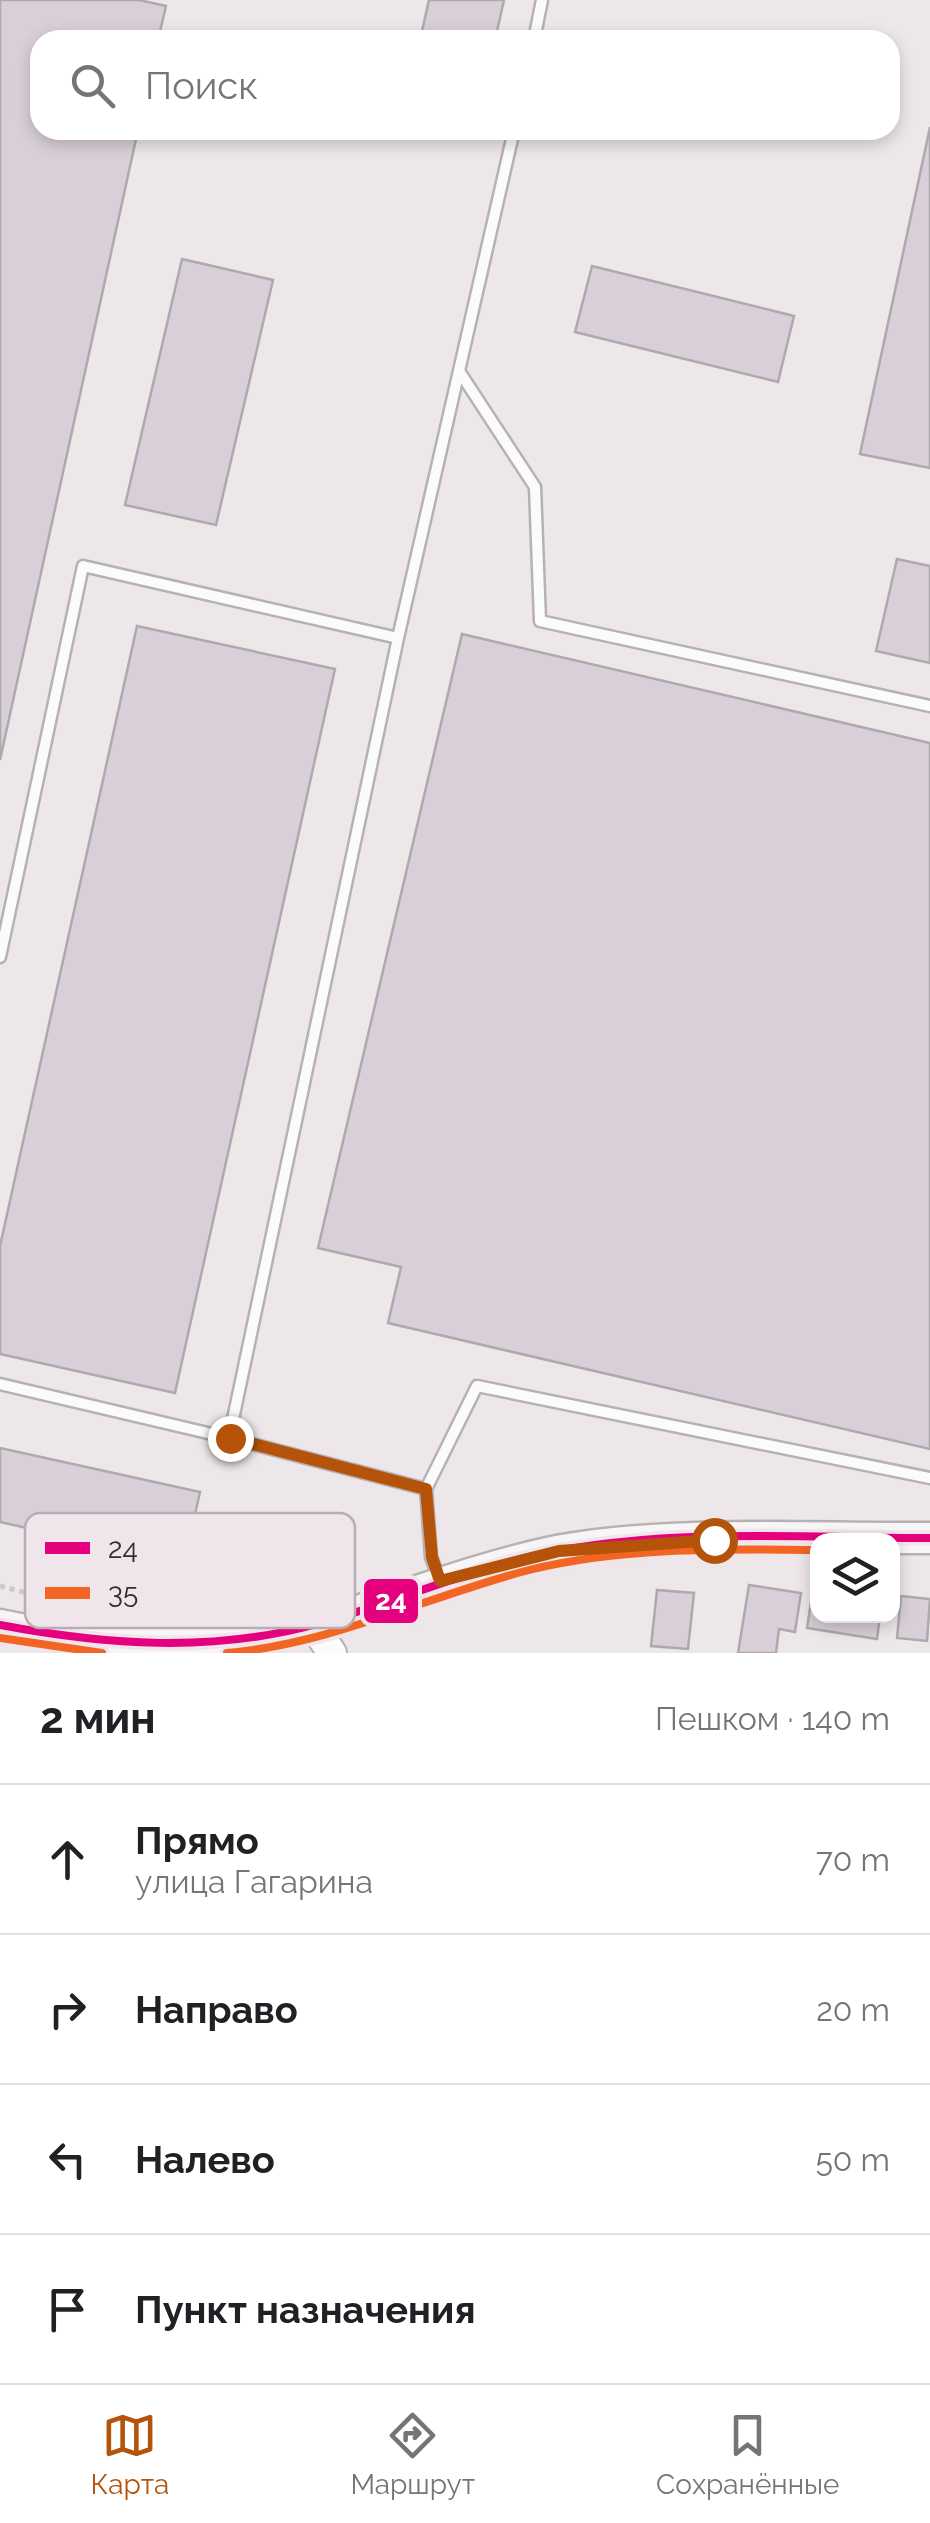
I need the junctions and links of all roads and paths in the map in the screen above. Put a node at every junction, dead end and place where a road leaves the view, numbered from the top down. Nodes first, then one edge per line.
1 (542, 0) edge
2 (536, 30) edge
3 (512, 140) edge
4 (461, 373) junction
5 (398, 638) junction
6 (930, 706) edge
7 (0, 957) edge
8 (0, 1384) edge
9 (230, 1438) junction
10 (930, 1478) edge
11 (426, 1489) junction
12 (930, 1538) edge
13 (440, 1581) junction
14 (355, 1611) edge
15 (0, 1625) edge
16 (298, 1628) edge
17 (316, 1628) edge
18 (176, 1649) edge
19 (332, 1653) edge

1 - 2 lane
3 - 4 lane
4 - 5 lane
4 - 6 lane
5 - 7 lane
5 - 9 lane
8 - 9 lane
9 - 11 lane
10 - 11 lane
11 - 13 lane
12 - 13 main road
13 - 14 main road
15 - 18 main road
16 - 18 main road
17 - 19 street

